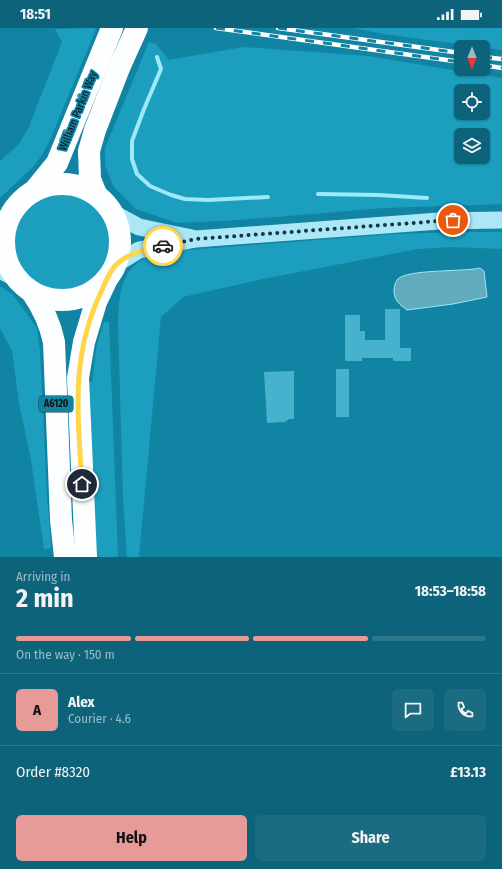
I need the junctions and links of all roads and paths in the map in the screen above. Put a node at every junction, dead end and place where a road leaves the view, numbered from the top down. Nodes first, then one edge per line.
1 (112, 28) edge
2 (137, 28) edge
3 (35, 190) junction
4 (96, 194) junction
5 (113, 213) junction
6 (502, 220) edge
7 (2, 233) edge
8 (196, 239) junction
9 (0, 272) edge
10 (111, 272) junction
11 (26, 287) junction
12 (65, 557) edge
13 (86, 557) edge

1 - 3 highway, William Parkin Way
2 - 4 highway, William Parkin Way
3 - 4 highway
3 - 7 highway
4 - 5 highway
5 - 8 street
5 - 10 highway
6 - 8 street
7 - 11 highway
8 - 10 street
9 - 11 street
10 - 11 highway
10 - 13 highway, A6120
11 - 12 highway, A6120

